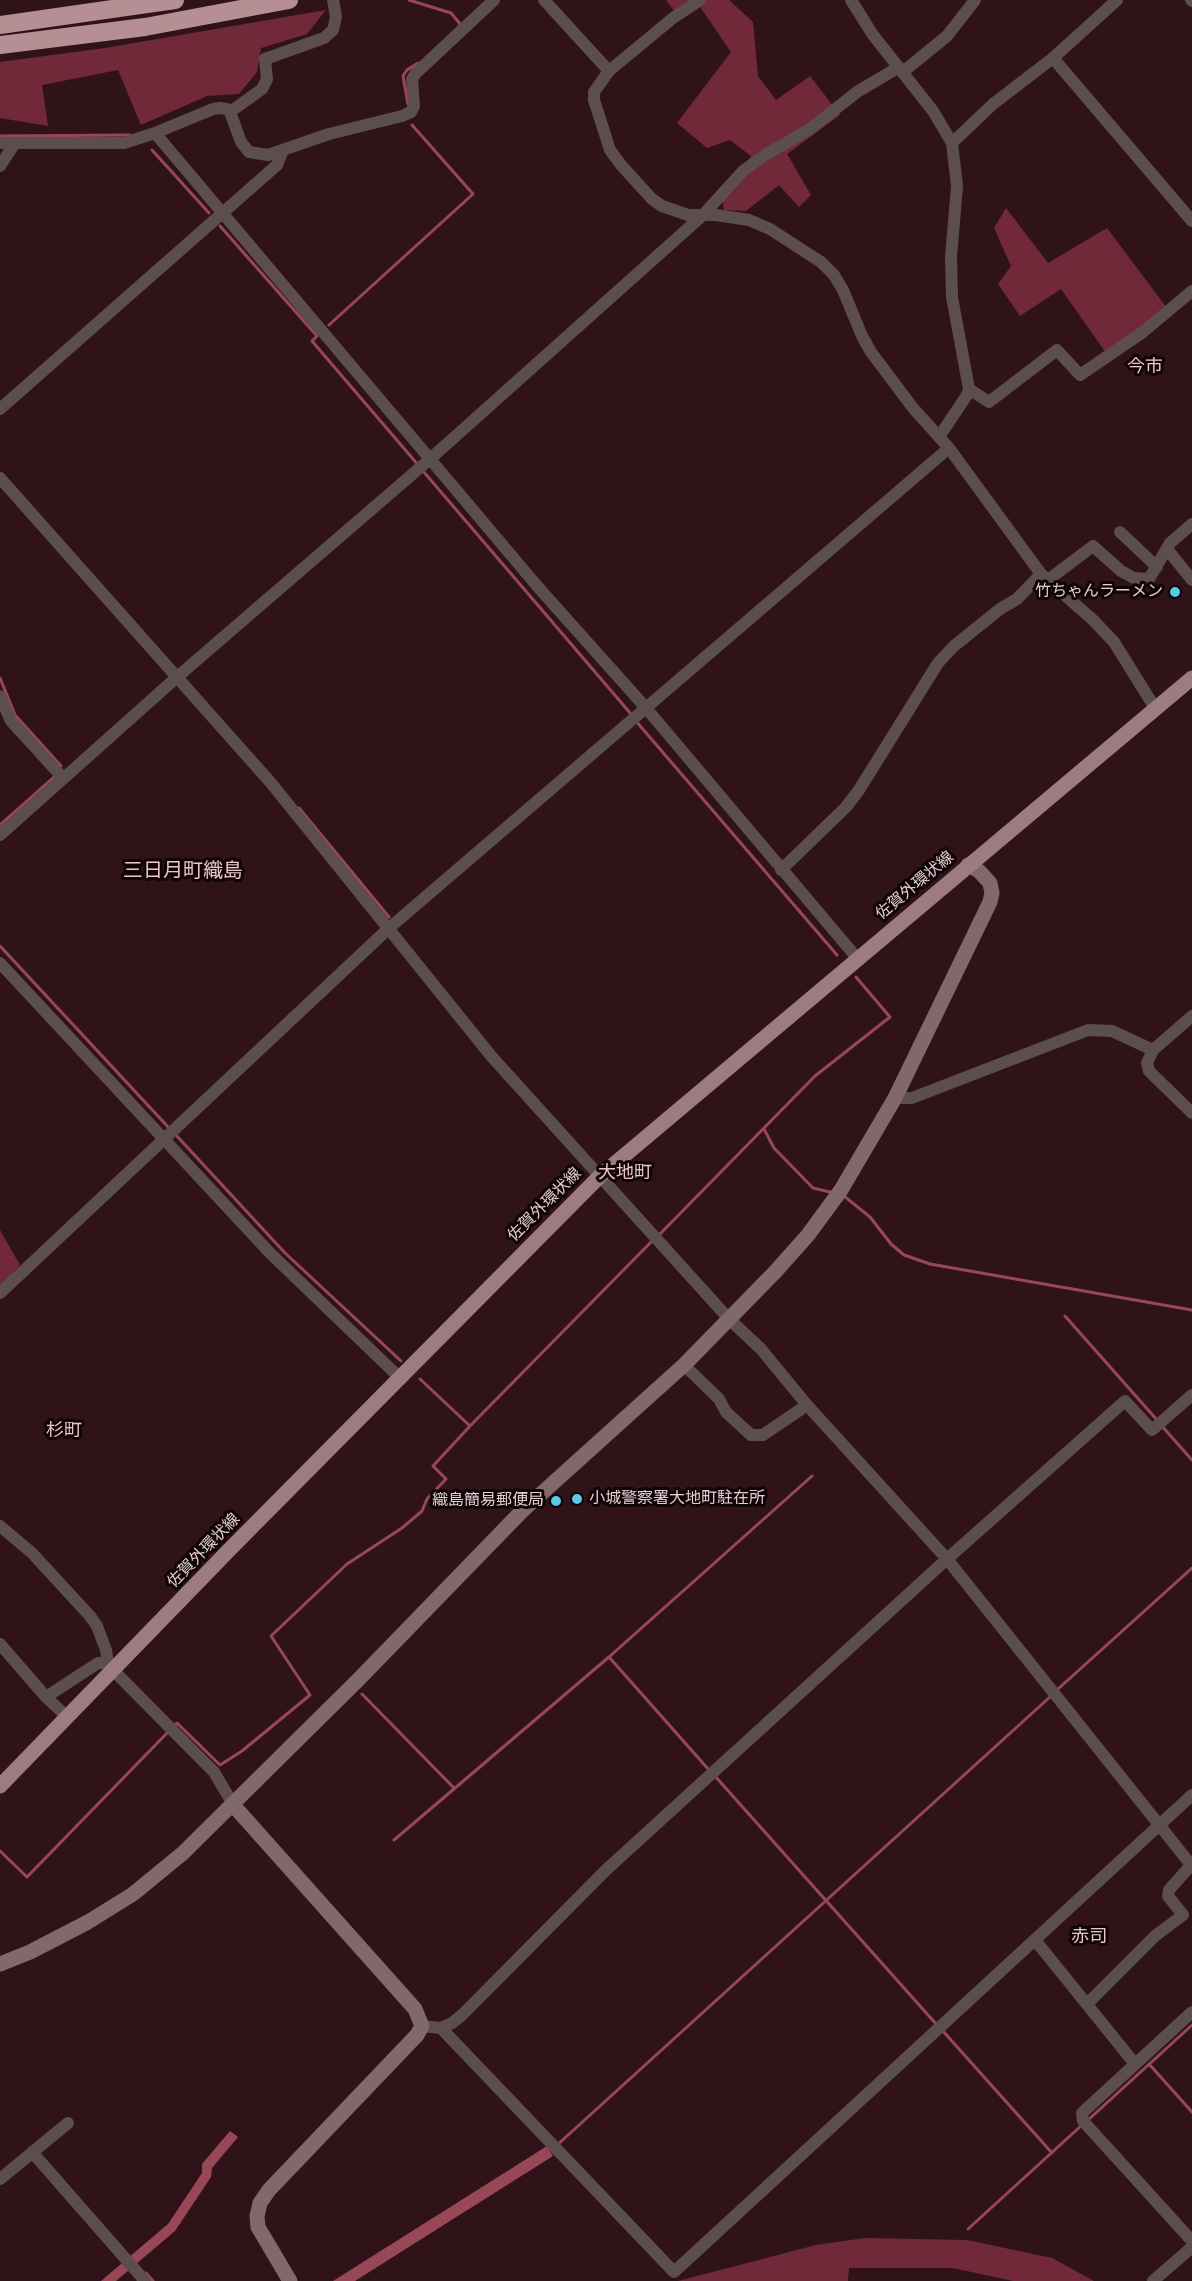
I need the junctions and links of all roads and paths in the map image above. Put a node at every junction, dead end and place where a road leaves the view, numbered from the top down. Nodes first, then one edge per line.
1 (175, 0) edge
2 (289, 0) edge
3 (333, 0) edge
4 (494, 0) edge
5 (544, 0) edge
6 (700, 0) edge
7 (851, 0) edge
8 (975, 0) edge
9 (1117, 0) edge
10 (0, 25) edge
11 (0, 45) edge
12 (1053, 58) junction
13 (901, 69) junction
14 (609, 71) junction
15 (230, 112) junction
16 (155, 133) junction
17 (0, 143) edge
18 (15, 143) junction
19 (952, 143) junction
20 (283, 150) junction
21 (0, 166) edge
22 (221, 213) junction
23 (703, 215) junction
24 (1192, 220) edge
25 (1192, 291) edge
26 (969, 388) junction
27 (0, 409) edge
28 (939, 437) junction
29 (950, 448) junction
30 (430, 459) junction
31 (0, 478) edge
32 (1192, 524) edge
33 (1120, 532) dead end
34 (1167, 549) junction
35 (1157, 567) junction
36 (1045, 577) junction
37 (1192, 580) edge
38 (176, 678) junction
39 (1192, 678) edge
40 (0, 696) edge
41 (646, 708) junction
42 (1155, 708) junction
43 (63, 778) junction
44 (0, 835) edge
45 (968, 865) junction
46 (781, 870) junction
47 (388, 930) junction
48 (856, 958) junction
49 (0, 963) edge
50 (1192, 1016) edge
51 (1153, 1050) junction
52 (895, 1098) junction
53 (1192, 1113) edge
54 (165, 1140) junction
55 (600, 1176) junction
56 (0, 1293) edge
57 (729, 1319) junction
58 (684, 1365) junction
59 (400, 1378) junction
60 (1192, 1395) edge
61 (807, 1405) junction
62 (0, 1526) edge
63 (947, 1559) junction
64 (0, 1644) edge
65 (110, 1666) junction
66 (46, 1697) junction
67 (67, 1717) junction
68 (0, 1786) edge
69 (1192, 1795) edge
70 (234, 1806) junction
71 (1160, 1825) junction
72 (1192, 1865) edge
73 (1035, 1940) junction
74 (0, 1964) edge
75 (1087, 2004) junction
76 (1192, 2012) edge
77 (422, 2026) junction
78 (441, 2028) junction
79 (1136, 2064) junction
80 (68, 2123) dead end
81 (32, 2152) junction
82 (0, 2179) edge
83 (1192, 2241) edge
84 (1192, 2247) edge
85 (145, 2281) edge
86 (290, 2281) edge
87 (1153, 2281) edge

1 - 10 highway
2 - 11 highway
3 - 15 street
4 - 20 street
5 - 14 street
6 - 14 street
7 - 13 street
8 - 13 street
9 - 12 street
12 - 19 street
12 - 24 street
13 - 19 street
13 - 23 street
14 - 23 street
15 - 16 street
15 - 20 street
16 - 18 street
16 - 22 street
17 - 18 street
18 - 21 street
19 - 26 street
20 - 22 street
22 - 27 street
22 - 30 street
23 - 28 street
23 - 30 street
25 - 26 street
26 - 28 street
28 - 29 street
29 - 36 street
29 - 41 street
30 - 38 street
30 - 41 street
31 - 38 street
32 - 34 street
33 - 35 street
34 - 35 street
34 - 37 street
35 - 36 street
36 - 42 street
36 - 46 street
38 - 43 street
38 - 47 street
39 - 42 main road, 佐賀外環状線
40 - 43 street
41 - 46 street
41 - 47 street
42 - 45 main road, 佐賀外環状線
43 - 44 street
45 - 48 main road, 佐賀外環状線
45 - 52 street
46 - 48 street
47 - 54 street
47 - 55 street
48 - 55 main road, 佐賀外環状線
49 - 54 street
50 - 51 street
51 - 52 street
51 - 53 street
52 - 57 street
54 - 56 street
54 - 59 street
55 - 57 street
55 - 59 main road, 佐賀外環状線
57 - 58 street
57 - 61 street
58 - 61 street
58 - 70 street
59 - 65 main road, 佐賀外環状線
60 - 63 street
61 - 63 street
62 - 65 street
63 - 71 street
63 - 78 street
64 - 66 street
65 - 66 street
65 - 67 main road, 佐賀外環状線
65 - 70 street
66 - 67 street
67 - 68 main road, 佐賀外環状線
69 - 71 street
70 - 74 street
70 - 77 street
71 - 72 street
71 - 73 street
72 - 75 street
73 - 75 street
73 - 78 street
75 - 79 street
76 - 79 street
77 - 78 street
77 - 86 street
79 - 83 street
80 - 81 street
81 - 82 street
81 - 85 street
84 - 87 street

